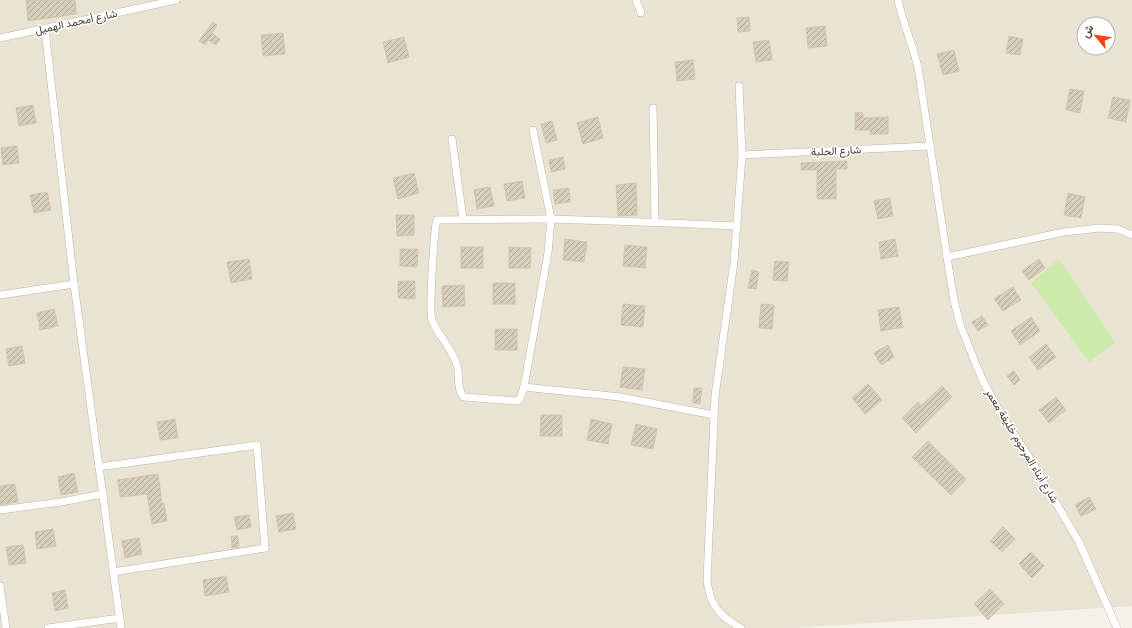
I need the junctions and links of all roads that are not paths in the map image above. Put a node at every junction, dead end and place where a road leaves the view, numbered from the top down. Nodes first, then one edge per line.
1 (176, 0) edge
2 (636, 0) edge
3 (898, 0) edge
4 (641, 13) dead end
5 (45, 29) junction
6 (0, 38) edge
7 (738, 86) dead end
8 (653, 108) dead end
9 (533, 130) dead end
10 (452, 139) dead end
11 (930, 146) junction
12 (742, 155) junction
13 (463, 219) junction
14 (551, 219) junction
15 (656, 223) junction
16 (737, 226) junction
17 (1132, 235) edge
18 (947, 257) junction
19 (74, 284) junction
20 (0, 295) edge
21 (524, 387) junction
22 (714, 415) junction
23 (99, 467) junction
24 (103, 494) junction
25 (0, 510) edge
26 (114, 572) junction
27 (0, 586) edge
28 (120, 618) junction
29 (4, 624) edge
30 (48, 628) edge
31 (121, 628) edge
32 (741, 628) edge
33 (1117, 628) edge

1 - 5 street, شارع أمحمد الهميل
2 - 4 street
3 - 11 street, شارع أبناء المرحوم خليفة معمر
5 - 6 street, شارع أمحمد الهميل
5 - 19 street
7 - 12 street
8 - 15 street
9 - 14 street
10 - 13 street
11 - 12 street, شارع الحلبة
11 - 18 street, شارع أبناء المرحوم خليفة معمر
12 - 16 street
13 - 14 street
13 - 21 street
14 - 15 street
14 - 21 street
15 - 16 street
16 - 22 street
17 - 18 street
18 - 33 street, شارع أبناء المرحوم خليفة معمر
19 - 20 street
19 - 23 street
21 - 22 street
22 - 32 street
23 - 24 street
23 - 26 street
24 - 25 street
24 - 26 street
26 - 28 street
27 - 29 street
28 - 30 street
28 - 31 street

